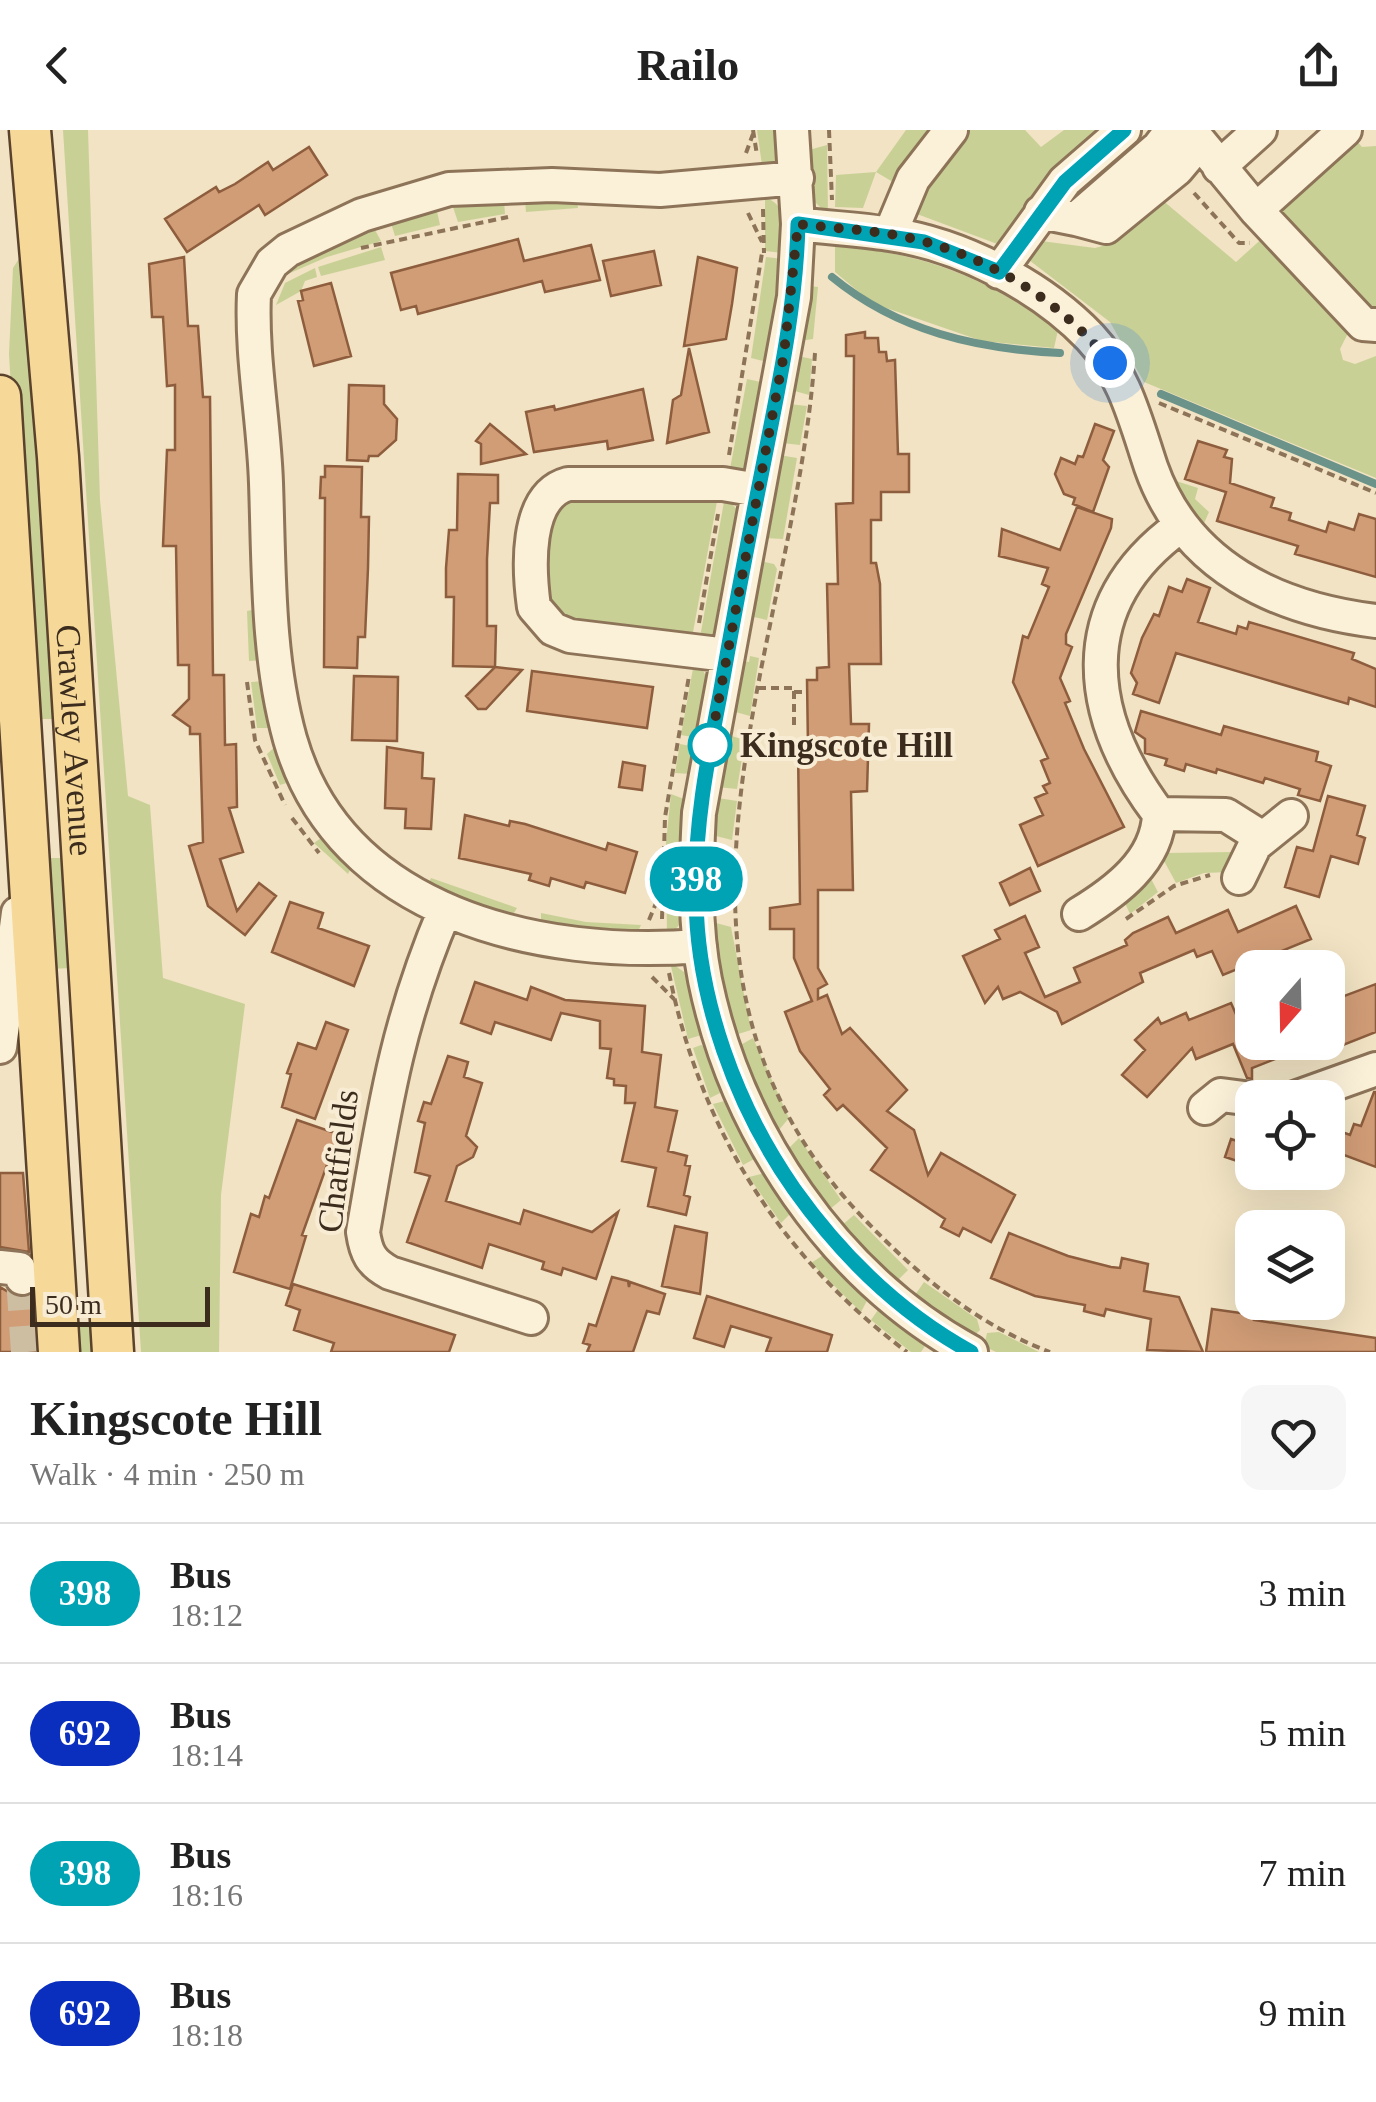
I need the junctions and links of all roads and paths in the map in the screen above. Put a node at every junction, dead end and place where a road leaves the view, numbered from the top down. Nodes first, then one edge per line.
1 (792, 130) edge
2 (829, 130) edge
3 (951, 130) edge
4 (1124, 130) edge
5 (1260, 130) edge
6 (1344, 130) edge
7 (753, 134) dead end
8 (32, 136) edge
9 (1195, 143) edge
10 (740, 168) dead end
11 (797, 178) junction
12 (744, 205) dead end
13 (1256, 210) junction
14 (1042, 212) junction
15 (516, 216) dead end
16 (814, 226) junction
17 (890, 234) junction
18 (762, 242) dead end
19 (350, 253) dead end
20 (999, 272) junction
21 (1376, 324) edge
22 (816, 339) dead end
23 (0, 396) edge
24 (1128, 397) junction
25 (758, 490) junction
26 (1376, 493) edge
27 (1179, 527) junction
28 (1376, 620) edge
29 (727, 655) junction
30 (246, 672) dead end
31 (758, 688) junction
32 (794, 692) junction
33 (808, 692) dead end
34 (794, 726) dead end
35 (1159, 814) junction
36 (1292, 816) dead end
37 (1261, 838) junction
38 (25, 846) junction
39 (326, 860) dead end
40 (1239, 878) joint
41 (445, 910) junction
42 (1079, 914) dead end
43 (1111, 929) dead end
44 (700, 946) junction
45 (646, 970) dead end
46 (674, 999) dead end
47 (0, 1047) edge
48 (1376, 1069) edge
49 (1345, 1080) edge
50 (1235, 1098) edge
51 (1205, 1108) dead end
52 (530, 1320) dead end
53 (59, 1352) edge
54 (113, 1352) edge
55 (971, 1352) edge
56 (1050, 1352) edge

1 - 11 street
2 - 16 path
3 - 17 street
4 - 14 street
5 - 9 street
6 - 13 street
7 - 10 path
8 - 54 main road, Crawley Avenue
9 - 13 street
9 - 14 street
11 - 16 street
11 - 41 street
12 - 18 path
13 - 21 street
14 - 20 street
15 - 19 path
16 - 17 street
16 - 25 street
17 - 20 street
20 - 24 street
22 - 31 path
23 - 38 main road, Crawley Avenue
24 - 26 path
24 - 27 street
25 - 29 street
25 - 29 street
27 - 28 street
27 - 35 street
29 - 44 street
30 - 39 path
31 - 32 path
31 - 56 path
32 - 33 path
32 - 34 path
35 - 37 street
35 - 42 street
36 - 37 street
37 - 40 street
38 - 47 street
38 - 53 main road, Crawley Avenue
40 - 43 path
41 - 44 street
41 - 52 street, Chatfields
44 - 55 street
45 - 46 path
48 - 49 street
50 - 51 street

